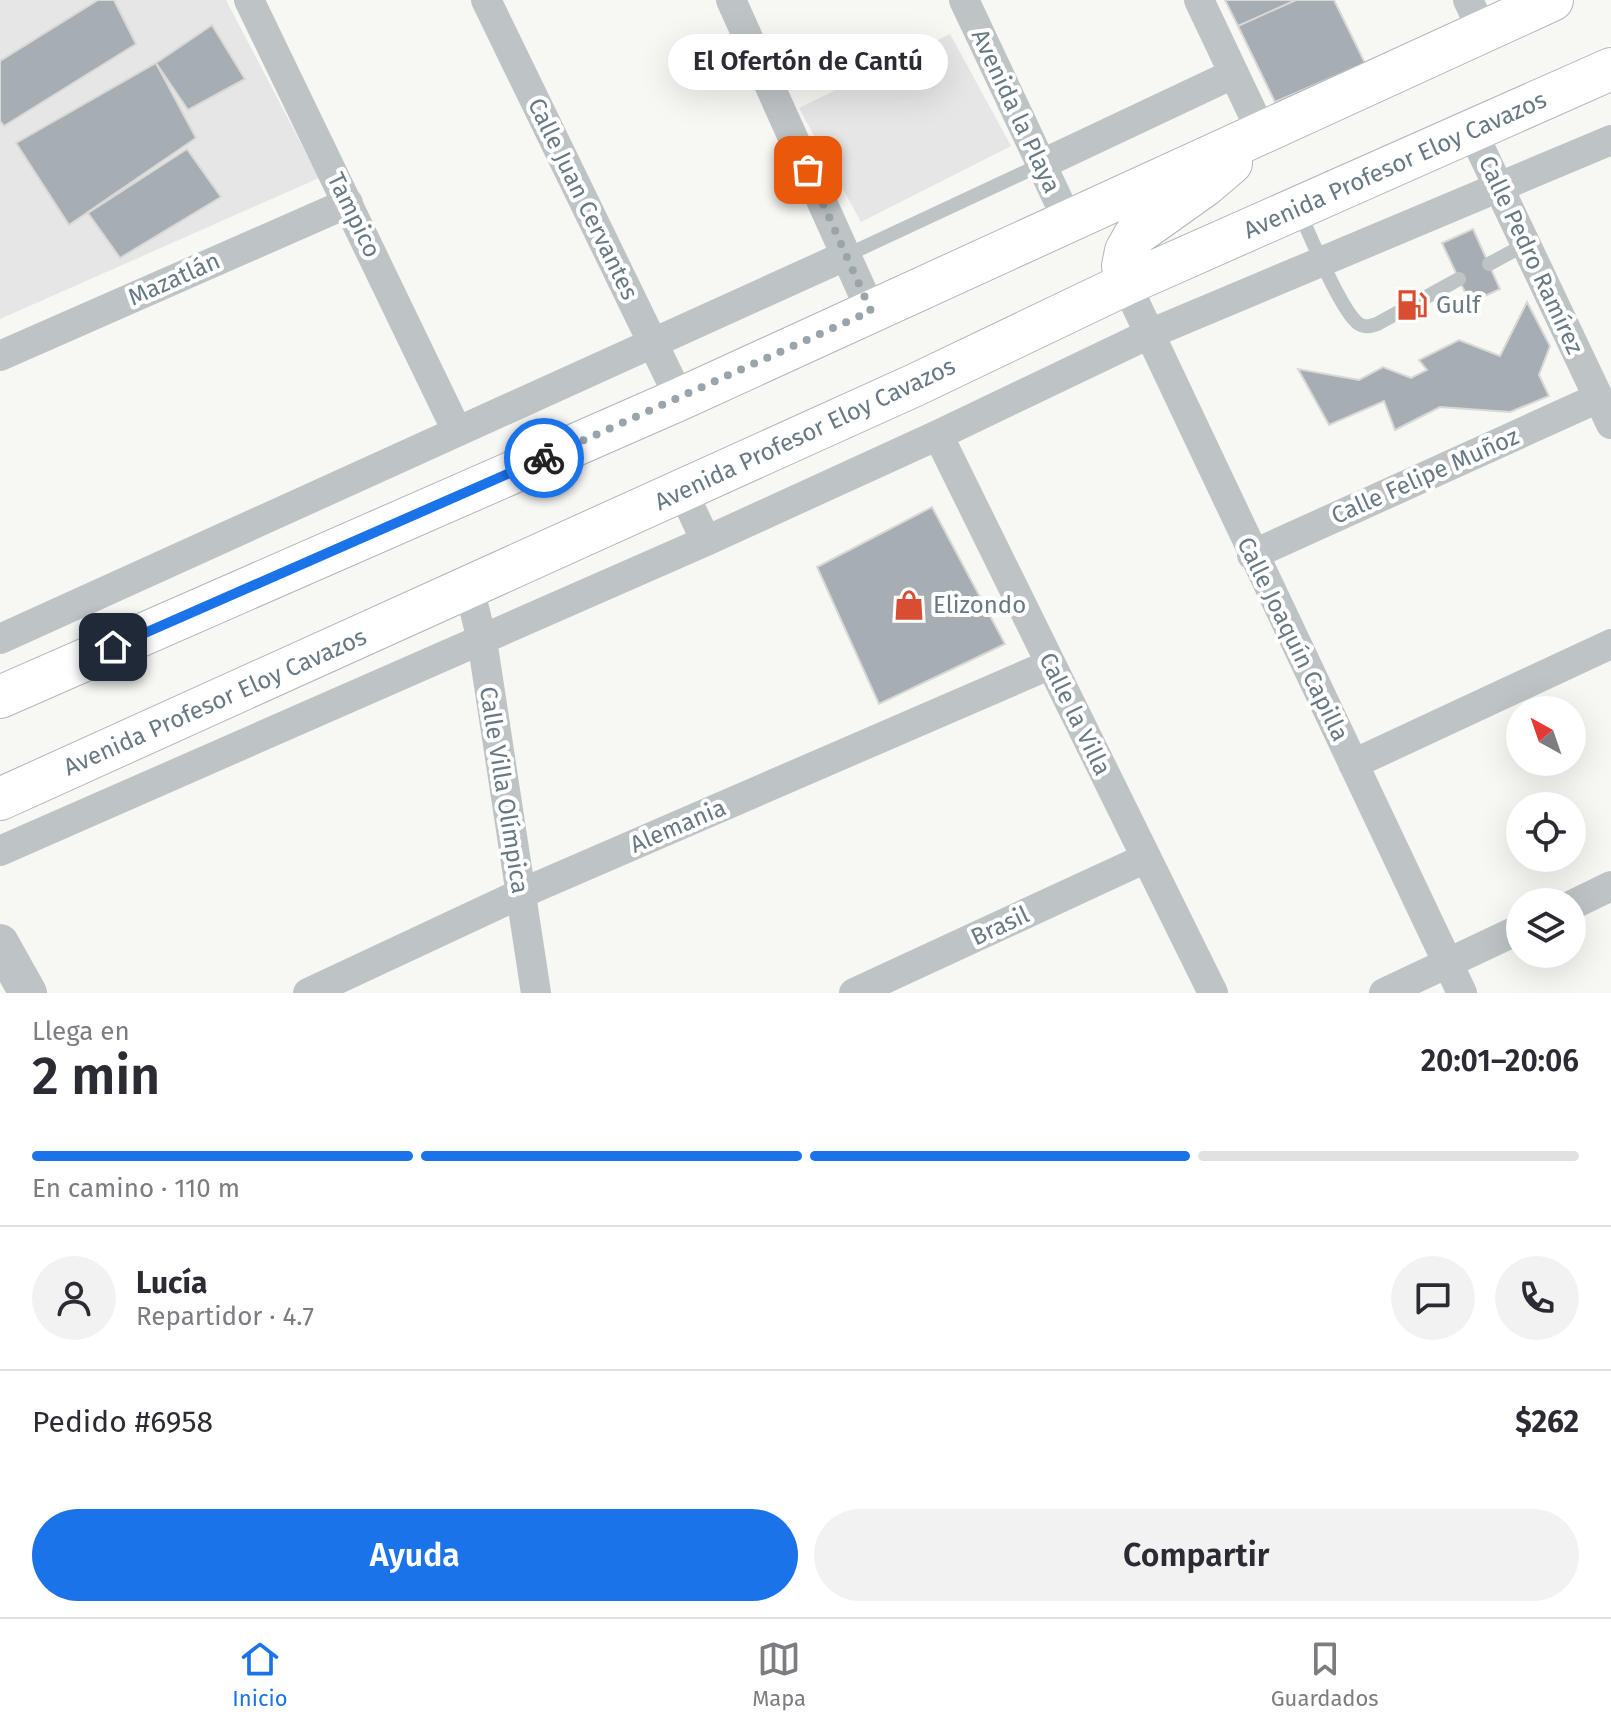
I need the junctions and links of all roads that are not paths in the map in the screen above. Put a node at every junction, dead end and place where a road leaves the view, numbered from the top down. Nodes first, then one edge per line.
1 (249, 0) edge
2 (486, 0) edge
3 (731, 0) edge
4 (964, 0) edge
5 (1199, 0) edge
6 (1552, 0) edge
7 (1475, 16) edge
8 (1233, 74) junction
9 (1608, 79) edge
10 (1471, 129) junction
11 (1259, 133) junction
12 (1611, 140) edge
13 (1040, 165) junction
14 (1500, 187) junction
15 (348, 203) junction
16 (1297, 207) junction
17 (1068, 221) junction
18 (1526, 244) junction
19 (847, 255) junction
20 (1322, 263) junction
21 (1489, 264) dead end
22 (1459, 279) dead end
23 (1126, 284) junction
24 (871, 311) junction
25 (1147, 335) junction
26 (653, 343) junction
27 (0, 356) edge
28 (680, 399) junction
29 (1605, 411) edge
30 (457, 431) junction
31 (938, 435) junction
32 (682, 490) junction
33 (706, 541) junction
34 (1252, 555) junction
35 (469, 588) junction
36 (0, 639) edge
37 (482, 640) junction
38 (1611, 644) edge
39 (1051, 664) junction
40 (0, 697) edge
41 (1353, 764) junction
42 (0, 799) edge
43 (0, 851) edge
44 (1146, 858) junction
45 (1611, 886) edge
46 (520, 894) junction
47 (1586, 898) edge
48 (1506, 936) edge
49 (0, 943) edge
50 (1448, 964) junction
51 (28, 993) edge
52 (308, 993) edge
53 (536, 993) edge
54 (854, 993) edge
55 (1213, 993) edge
56 (1384, 993) edge
57 (1462, 993) edge

1 - 15 street, Tampico
2 - 26 street, Calle Juan Cervantes
3 - 19 street
4 - 13 street, Avenida la Playa
5 - 8 street
6 - 7 main road
7 - 11 main road
8 - 11 street
8 - 13 street
9 - 10 main road, Avenida Profesor Eloy Cavazos
10 - 14 street, Calle Pedro Ramírez
10 - 16 main road, Avenida Profesor Eloy Cavazos
11 - 17 main road
11 - 23 main road
12 - 14 street
13 - 17 street, Avenida la Playa
13 - 19 lane
14 - 18 street, Calle Pedro Ramírez
14 - 20 street
15 - 27 street, Mazatlán
15 - 30 street, Tampico
16 - 20 lane
16 - 23 main road, Avenida Profesor Eloy Cavazos
17 - 24 main road
18 - 21 lane
18 - 29 street, Calle Pedro Ramírez
19 - 24 street
19 - 26 street
20 - 22 lane
20 - 25 street
23 - 25 street, Calle Joaquín Capilla
23 - 32 main road, Avenida Profesor Eloy Cavazos
24 - 28 main road
25 - 31 street
25 - 34 street, Calle Joaquín Capilla
26 - 28 street, Calle Juan Cervantes
26 - 30 street
28 - 40 main road
29 - 34 street, Calle Felipe Muñoz
30 - 36 street
31 - 33 street
31 - 39 street, Calle la Villa
32 - 33 street
32 - 35 main road, Avenida Profesor Eloy Cavazos
33 - 37 street
34 - 41 street, Calle Joaquín Capilla
35 - 37 street, Calle Villa Olímpica
35 - 42 main road, Avenida Profesor Eloy Cavazos
37 - 43 street
37 - 46 street, Calle Villa Olímpica
38 - 41 street
39 - 44 street, Calle la Villa
39 - 46 street, Alemania
41 - 50 street, Calle Joaquín Capilla
44 - 54 street, Brasil
44 - 55 street, Calle la Villa
45 - 47 street
46 - 52 street, Alemania
46 - 53 street, Calle Villa Olímpica
48 - 50 street
49 - 51 street
50 - 56 street
50 - 57 street, Calle Joaquín Capilla

